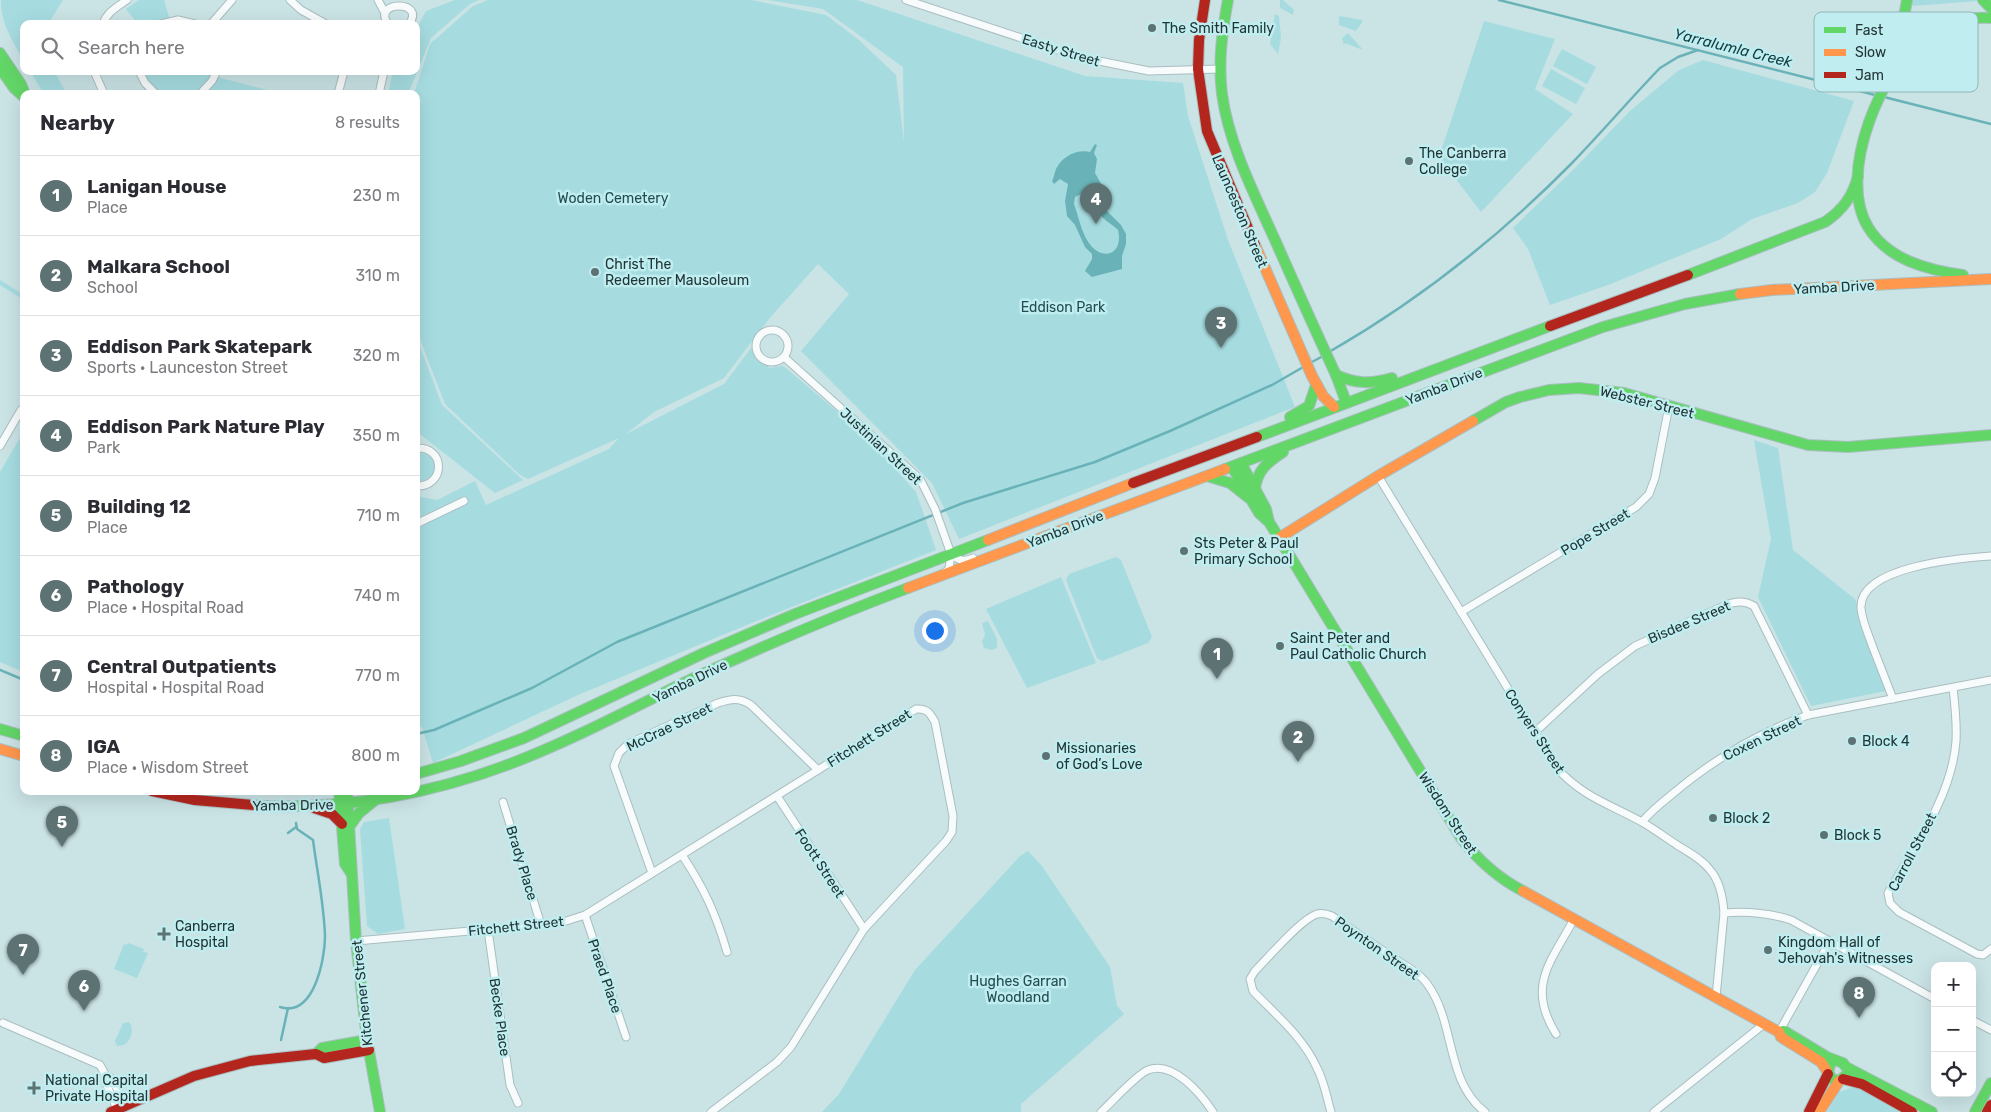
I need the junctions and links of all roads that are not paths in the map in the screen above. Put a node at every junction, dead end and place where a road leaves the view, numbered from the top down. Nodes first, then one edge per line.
1 (127, 0) edge
2 (232, 0) edge
3 (290, 0) edge
4 (378, 0) edge
5 (906, 0) edge
6 (1205, 0) edge
7 (1228, 0) edge
8 (1982, 0) edge
9 (391, 1) edge
10 (1991, 8) edge
11 (385, 14) junction
12 (1978, 18) edge
13 (1991, 18) edge
14 (104, 20) edge
15 (214, 20) edge
16 (318, 20) edge
17 (387, 20) edge
18 (410, 20) edge
19 (0, 53) edge
20 (0, 68) edge
21 (1198, 69) junction
22 (1220, 69) junction
23 (96, 75) edge
24 (142, 75) edge
25 (214, 75) edge
26 (343, 75) edge
27 (383, 75) edge
28 (23, 90) edge
29 (102, 90) edge
30 (152, 90) edge
31 (204, 90) edge
32 (339, 90) edge
33 (379, 90) edge
34 (20, 92) edge
35 (1883, 92) edge
36 (1858, 176) junction
37 (1991, 278) edge
38 (784, 358) junction
39 (1432, 370) junction
40 (1336, 375) junction
41 (1314, 381) junction
42 (1346, 402) junction
43 (1669, 406) junction
44 (1334, 407) junction
45 (20, 412) edge
46 (1348, 422) junction
47 (1263, 434) junction
48 (1991, 434) edge
49 (1298, 441) junction
50 (0, 446) edge
51 (1230, 446) junction
52 (420, 447) edge
53 (1237, 465) junction
54 (1207, 476) junction
55 (1378, 476) junction
56 (420, 485) edge
57 (1252, 494) junction
58 (464, 502) dead end
59 (420, 522) edge
60 (1279, 538) junction
61 (951, 554) junction
62 (993, 556) junction
63 (1991, 556) edge
64 (933, 579) junction
65 (1461, 612) junction
66 (1991, 680) edge
67 (1953, 688) junction
68 (1892, 699) junction
69 (1808, 715) junction
70 (0, 729) edge
71 (1534, 733) junction
72 (20, 735) edge
73 (0, 749) edge
74 (20, 755) edge
75 (818, 770) junction
76 (420, 773) edge
77 (420, 790) edge
78 (171, 795) edge
79 (341, 795) edge
80 (346, 795) edge
81 (396, 795) edge
82 (776, 796) junction
83 (377, 799) junction
84 (502, 802) dead end
85 (344, 804) junction
86 (310, 806) junction
87 (1642, 822) junction
88 (346, 826) junction
89 (682, 855) junction
90 (652, 873) junction
91 (1724, 913) junction
92 (584, 916) junction
93 (1574, 919) junction
94 (541, 925) junction
95 (864, 929) junction
96 (488, 930) junction
97 (356, 941) junction
98 (1830, 941) junction
99 (1991, 949) edge
100 (727, 952) dead end
101 (1716, 997) junction
102 (1931, 997) edge
103 (1976, 1022) edge
104 (3, 1023) dead end
105 (1764, 1024) junction
106 (1991, 1030) edge
107 (1779, 1032) junction
108 (1556, 1034) dead end
109 (626, 1037) dead end
110 (368, 1045) junction
111 (1842, 1064) junction
112 (1828, 1072) junction
113 (1841, 1080) junction
114 (1991, 1084) edge
115 (518, 1103) dead end
116 (1991, 1105) edge
117 (118, 1109) edge
118 (380, 1112) edge
119 (711, 1112) edge
120 (1101, 1112) edge
121 (1213, 1112) edge
122 (1331, 1112) edge
123 (1484, 1112) edge
124 (1654, 1112) edge
125 (1809, 1112) edge
126 (1819, 1112) edge
127 (1912, 1112) edge
128 (1932, 1112) edge
129 (1975, 1112) edge
130 (1987, 1112) edge

1 - 14 street
2 - 15 street
3 - 16 street
4 - 11 street
5 - 21 street, Easty Street
6 - 21 main road, Launceston Street
7 - 22 main road, Launceston Street
8 - 10 main road
9 - 11 street
9 - 18 street
11 - 17 street
12 - 13 main road
19 - 28 main road
20 - 34 main road
21 - 22 street, Easty Street
21 - 41 main road, Launceston Street
22 - 40 main road, Launceston Street
23 - 29 street
24 - 30 street
25 - 31 street
26 - 32 street
27 - 33 street
35 - 36 main road
36 - 37 main road
36 - 39 main road, Yamba Drive
37 - 46 main road, Yamba Drive
38 - 38 street
38 - 61 street, Justinian Street
39 - 40 main road
39 - 42 main road, Yamba Drive
40 - 42 main road, Launceston Street
41 - 44 main road, Launceston Street
41 - 47 main road
42 - 44 main road, Yamba Drive
42 - 46 main road, Launceston Street
43 - 48 main road, Webster Street
43 - 55 main road, Webster Street
43 - 65 street, Pope Street
44 - 46 main road, Launceston Street
44 - 47 main road, Yamba Drive
45 - 50 street
46 - 49 main road, Yamba Drive
47 - 51 main road, Yamba Drive
49 - 53 main road, Yamba Drive
49 - 57 main road
51 - 53 main road, Wisdom Street
51 - 61 main road, Yamba Drive
52 - 56 street
53 - 54 main road, Yamba Drive
53 - 57 main road, Wisdom Street
54 - 57 main road
54 - 62 main road, Yamba Drive
55 - 60 main road, Webster Street
55 - 65 street, Conyers Street
57 - 60 main road, Wisdom Street
58 - 59 street
60 - 93 main road, Wisdom Street
61 - 62 street
61 - 64 street
61 - 76 main road, Yamba Drive
62 - 64 main road, Yamba Drive
63 - 68 street
64 - 77 main road, Yamba Drive
65 - 71 street, Conyers Street
66 - 67 street, Coxen Street
67 - 68 street, Coxen Street
67 - 99 street, Carroll Street
68 - 69 street, Coxen Street
69 - 71 street, Bisdee Street
69 - 87 street, Coxen Street
70 - 72 main road
71 - 87 street, Conyers Street
73 - 74 main road
75 - 82 street, Fitchett Street
75 - 90 street, McCrae Street
75 - 95 street, Fitchett Street
78 - 86 main road, Yamba Drive
79 - 85 main road, Kitchener Street
80 - 85 main road, Kitchener Street
81 - 83 main road, Yamba Drive
82 - 89 street, Fitchett Street
82 - 95 street, Foott Street
83 - 85 main road, Yamba Drive
83 - 88 main road
84 - 94 street, Brady Place
85 - 86 main road, Yamba Drive
85 - 88 main road, Kitchener Street
86 - 88 main road
87 - 91 street, Conyers Street
88 - 97 main road, Kitchener Street
89 - 90 street, Fitchett Street
89 - 100 street
90 - 92 street, Fitchett Street
91 - 98 street
91 - 101 street, Conyers Street
92 - 94 street, Fitchett Street
92 - 109 street, Praed Place
93 - 101 main road, Wisdom Street
93 - 108 street
94 - 96 street, Fitchett Street
95 - 119 street, Fitchett Street
96 - 97 street, Fitchett Street
96 - 115 street, Becke Place
97 - 110 main road, Kitchener Street
98 - 102 street
98 - 107 street
101 - 105 main road, Wisdom Street
103 - 106 street
104 - 117 street
105 - 107 main road, Wisdom Street
105 - 124 street
107 - 111 main road, Wisdom Street
107 - 112 main road, Wisdom Street
110 - 117 main road
110 - 118 main road, Kitchener Street
111 - 112 main road
111 - 113 main road
111 - 128 main road, Wisdom Street
112 - 113 main road
112 - 125 main road
113 - 126 main road
113 - 127 main road
114 - 129 main road
116 - 130 main road
120 - 121 street
122 - 123 street, Poynton Street

